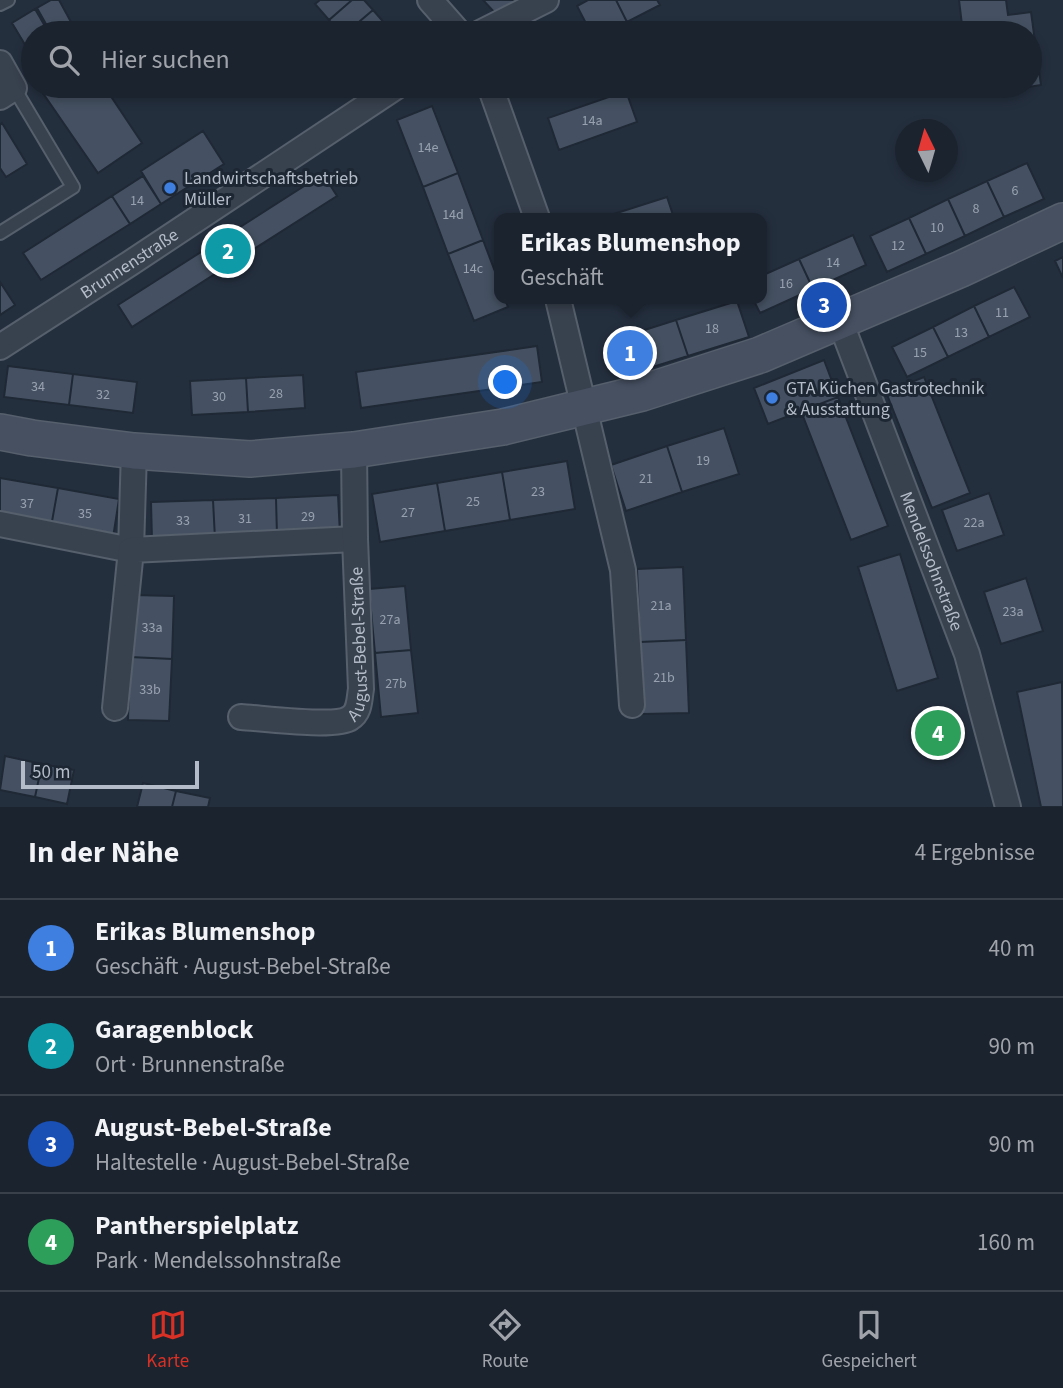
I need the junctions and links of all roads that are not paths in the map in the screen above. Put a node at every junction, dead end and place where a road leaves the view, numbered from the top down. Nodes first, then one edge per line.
1 (8, 0) edge
2 (430, 0) edge
3 (546, 0) edge
4 (0, 4) edge
5 (448, 21) edge
6 (504, 21) edge
7 (0, 64) edge
8 (7, 92) edge
9 (379, 98) edge
10 (496, 98) edge
11 (535, 213) edge
12 (1063, 221) edge
13 (0, 233) edge
14 (559, 304) edge
15 (840, 321) junction
16 (0, 347) edge
17 (585, 408) junction
18 (0, 432) edge
19 (354, 450) junction
20 (134, 451) junction
21 (0, 524) edge
22 (355, 539) junction
23 (131, 550) junction
24 (632, 705) dead end
25 (115, 708) dead end
26 (241, 717) dead end
27 (1008, 807) edge

1 - 4 lane
2 - 5 street
3 - 6 street
7 - 8 street
8 - 13 lane
9 - 16 street, Brunnenstraße
10 - 11 street
12 - 15 main road
14 - 17 street
15 - 17 main road
15 - 27 street, Mendelssohnstraße
17 - 19 main road
17 - 24 street
18 - 20 main road
19 - 20 main road
19 - 22 street, August-Bebel-Straße
20 - 23 street
21 - 23 street, August-Bebel-Straße
22 - 23 street, August-Bebel-Straße
22 - 26 street, August-Bebel-Straße
23 - 25 street

